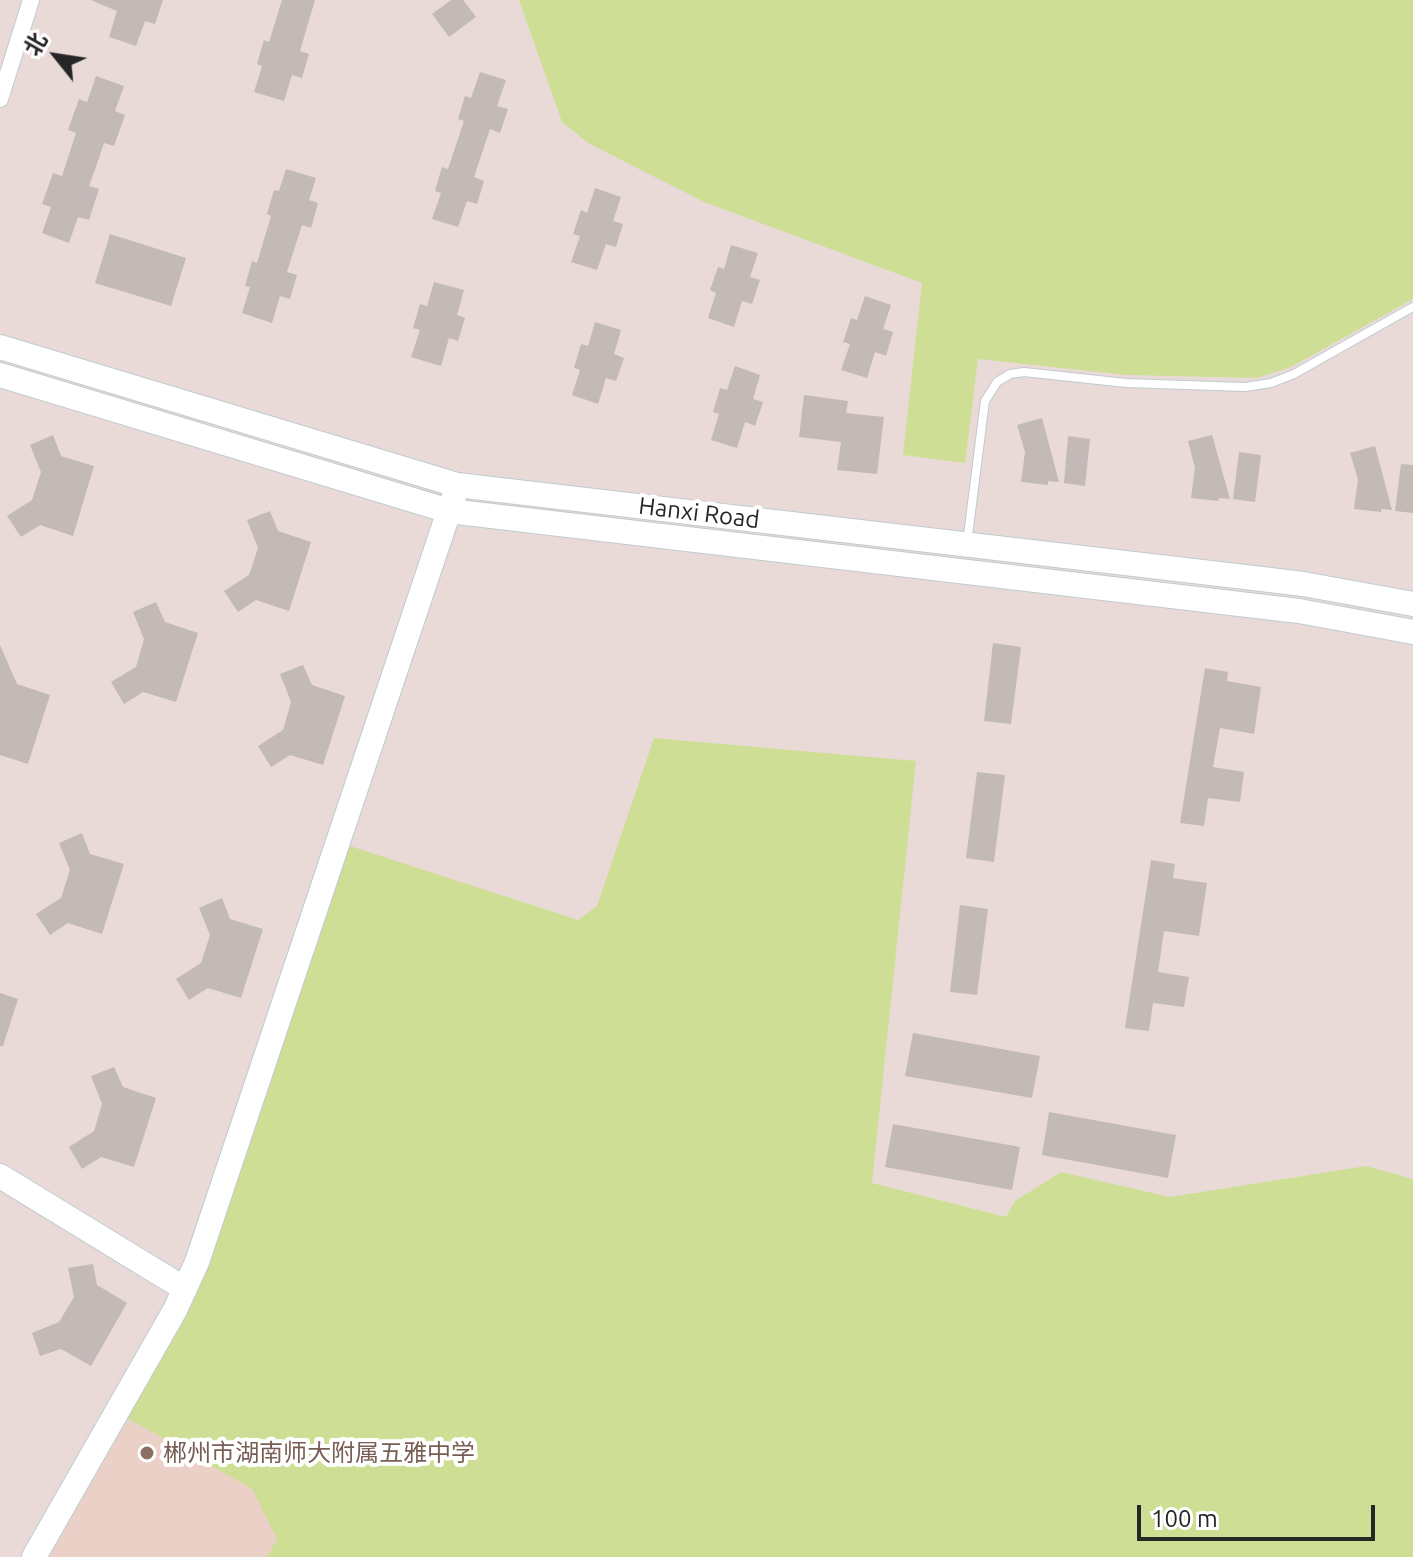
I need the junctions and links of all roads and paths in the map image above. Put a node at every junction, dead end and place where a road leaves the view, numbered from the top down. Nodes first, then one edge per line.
1 (31, 0) edge
2 (0, 99) edge
3 (1413, 307) edge
4 (0, 347) edge
5 (0, 375) edge
6 (457, 485) junction
7 (449, 511) junction
8 (967, 544) junction
9 (1413, 604) edge
10 (1413, 632) edge
11 (0, 1176) edge
12 (185, 1289) junction
13 (34, 1557) edge

1 - 2 street
3 - 8 lane
4 - 6 main road, Hanxi Road
5 - 7 main road, Hanxi Road
6 - 7 main road
6 - 8 main road, Hanxi Road
7 - 10 main road, Hanxi Road
7 - 12 main road
8 - 9 main road, Hanxi Road
11 - 12 main road
12 - 13 main road

